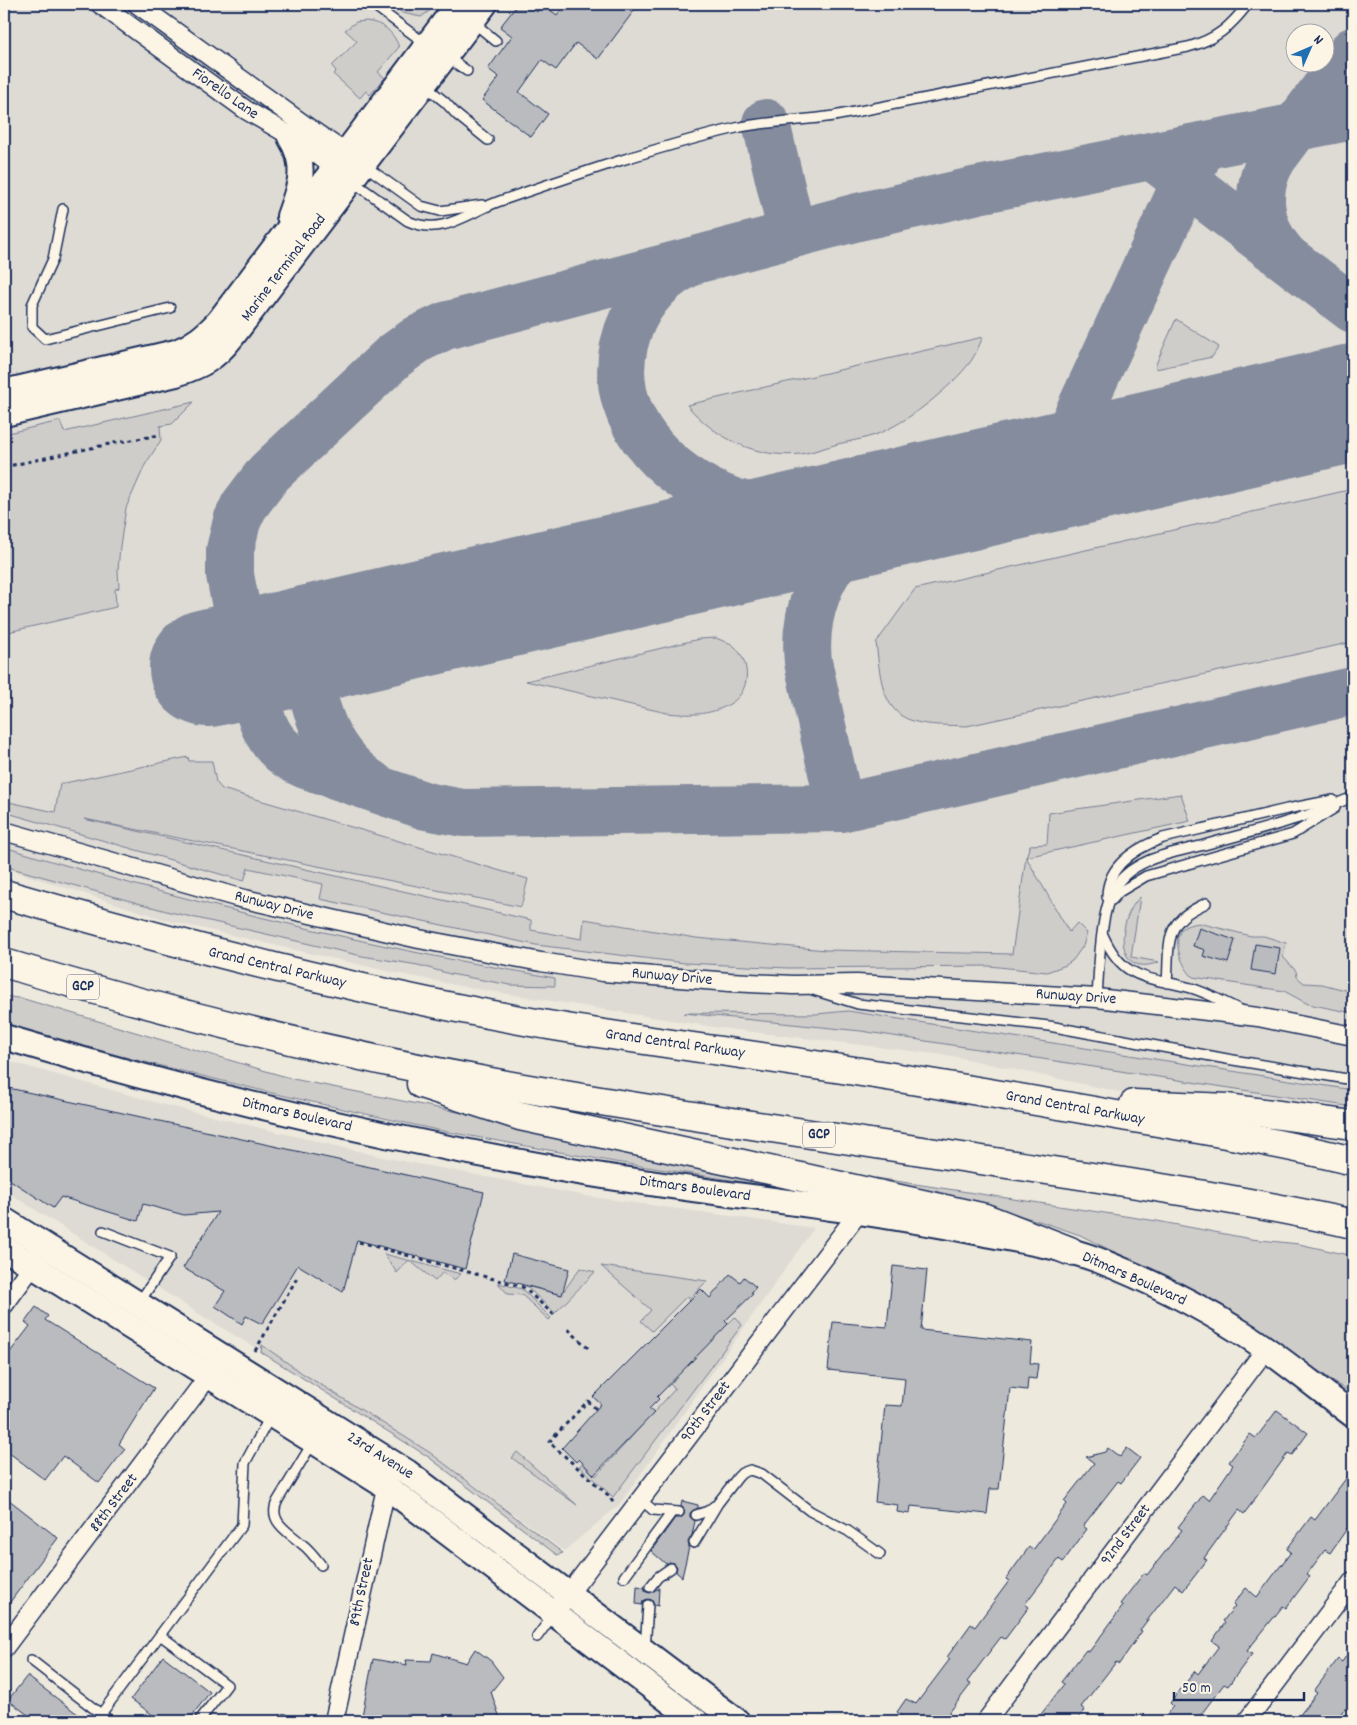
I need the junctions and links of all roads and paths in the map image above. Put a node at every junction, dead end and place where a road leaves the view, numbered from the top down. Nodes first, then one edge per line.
1 (100, 4) edge
2 (137, 4) edge
3 (372, 4) edge
4 (1248, 4) edge
5 (466, 11) edge
6 (496, 41) dead end
7 (436, 50) junction
8 (467, 71) dead end
9 (423, 85) junction
10 (290, 137) junction
11 (488, 140) dead end
12 (348, 166) junction
13 (492, 204) junction
14 (63, 209) dead end
15 (284, 232) junction
16 (170, 308) dead end
17 (8, 402) edge
18 (160, 435) dead end
19 (4, 467) edge
20 (1353, 797) edge
21 (4, 831) edge
22 (4, 894) edge
23 (1206, 903) dead end
24 (1107, 906) junction
25 (1103, 935) junction
26 (4, 963) edge
27 (1168, 984) junction
28 (793, 985) junction
29 (1097, 998) junction
30 (1258, 1017) junction
31 (1353, 1036) edge
32 (4, 1037) edge
33 (287, 1040) junction
34 (1353, 1080) edge
35 (1034, 1100) junction
36 (1348, 1125) edge
37 (1353, 1161) edge
38 (859, 1212) junction
39 (4, 1220) edge
40 (1353, 1224) edge
41 (103, 1231) dead end
42 (359, 1242) dead end
43 (46, 1247) junction
44 (4, 1248) edge
45 (1070, 1251) junction
46 (32, 1267) junction
47 (297, 1278) dead end
48 (138, 1304) junction
49 (4, 1305) edge
50 (554, 1315) dead end
51 (568, 1329) dead end
52 (588, 1348) dead end
53 (1266, 1349) junction
54 (255, 1351) dead end
55 (222, 1357) junction
56 (208, 1377) junction
57 (276, 1405) junction
58 (596, 1408) dead end
59 (1353, 1414) edge
60 (313, 1442) junction
61 (392, 1463) junction
62 (386, 1487) junction
63 (640, 1499) junction
64 (718, 1503) junction
65 (696, 1515) dead end
66 (624, 1521) junction
67 (694, 1543) dead end
68 (880, 1554) dead end
69 (321, 1565) dead end
70 (671, 1568) dead end
71 (624, 1577) dead end
72 (1353, 1581) edge
73 (650, 1587) dead end
74 (568, 1594) junction
75 (648, 1605) dead end
76 (554, 1613) junction
77 (160, 1635) junction
78 (537, 1637) dead end
79 (4, 1648) edge
80 (644, 1652) junction
81 (31, 1660) dead end
82 (101, 1714) junction
83 (731, 1720) edge
84 (110, 1721) edge
85 (199, 1721) edge
86 (334, 1721) edge
87 (696, 1721) edge
88 (986, 1721) edge
89 (1246, 1721) edge

1 - 10 street, Fiorello Lane
2 - 12 street, Fiorello Lane
3 - 7 lane
4 - 13 lane
5 - 6 lane
5 - 7 street, Marine Terminal Road
7 - 8 lane
7 - 9 street, Marine Terminal Road
7 - 12 street, Marine Terminal Road
9 - 11 lane
9 - 12 street, Marine Terminal Road
10 - 12 street, Fiorello Lane
10 - 15 street
12 - 13 lane
12 - 13 lane
12 - 15 street, Marine Terminal Road
12 - 17 street, Marine Terminal Road
14 - 16 lane
15 - 17 street, Marine Terminal Road
18 - 19 path
20 - 24 lane
20 - 24 lane
20 - 24 lane
21 - 28 street, Runway Drive
22 - 35 highway, Grand Central Parkway
23 - 27 lane
24 - 25 lane
25 - 27 lane
25 - 29 lane
26 - 33 highway, GCP
27 - 30 lane
28 - 29 street, Runway Drive
28 - 34 lane
29 - 30 street, Runway Drive
30 - 31 street, Runway Drive
32 - 38 street, Ditmars Boulevard
33 - 40 highway, GCP
33 - 45 highway
35 - 36 highway
35 - 37 highway, Grand Central Parkway
38 - 45 street, Ditmars Boulevard
38 - 63 street, 90th Street
39 - 43 street, 23rd Avenue
41 - 48 lane
42 - 50 path
43 - 46 street
43 - 48 street, 23rd Avenue
44 - 46 street, 23rd Avenue
45 - 53 street, Ditmars Boulevard
46 - 49 street
46 - 56 street, 23rd Avenue
47 - 54 path
48 - 55 street, 23rd Avenue
51 - 52 path
53 - 59 street, Ditmars Boulevard
53 - 88 street, 92nd Street
55 - 56 street, 88th Street
55 - 57 street, 23rd Avenue
56 - 57 street, 23rd Avenue
56 - 79 street, 88th Street
57 - 60 street, 23rd Avenue
57 - 61 street, 23rd Avenue
57 - 77 lane
58 - 66 path
60 - 62 street, 23rd Avenue
60 - 69 lane
61 - 62 street, 89th Street
61 - 74 street, 23rd Avenue
62 - 76 street, 23rd Avenue
62 - 86 street, 89th Street
63 - 66 street, 90th Street
63 - 71 lane
64 - 65 lane
64 - 67 lane
64 - 68 lane
66 - 74 street, 90th Street
70 - 73 lane
72 - 89 street
74 - 76 street, 90th Street
74 - 80 street, 23rd Avenue
75 - 80 lane
76 - 78 lane
76 - 87 street, 23rd Avenue
77 - 82 lane
77 - 85 lane
80 - 83 street, 23rd Avenue
81 - 82 lane
82 - 84 lane

